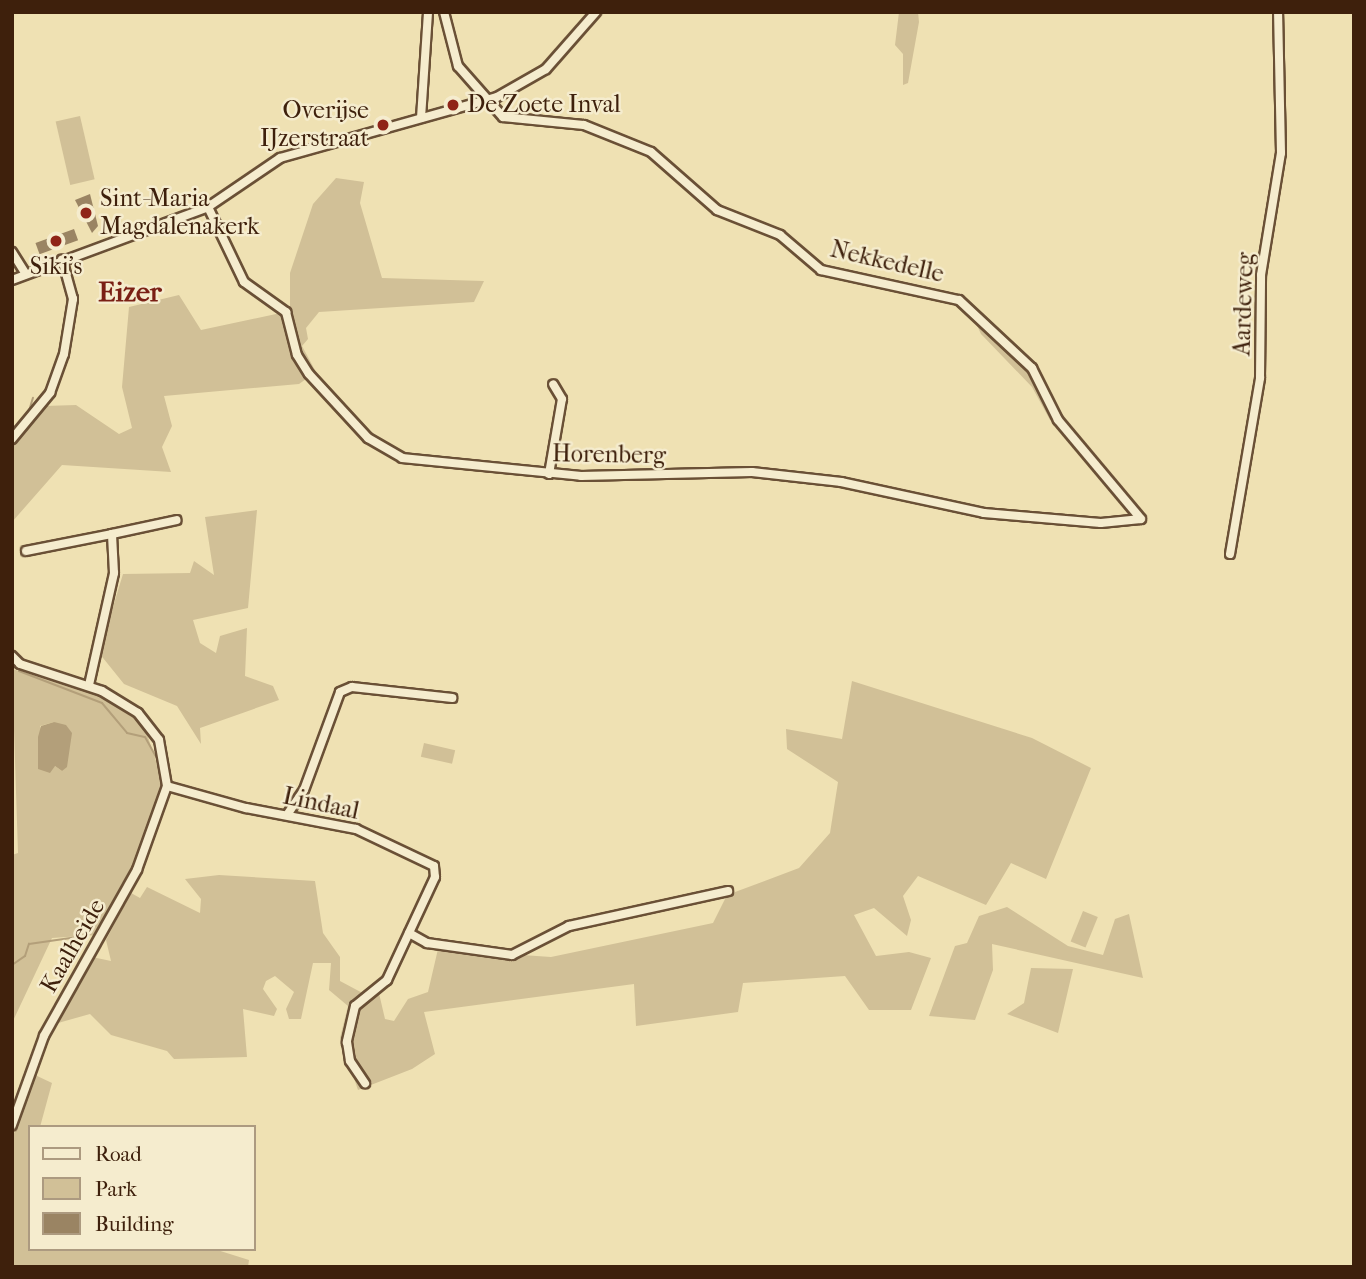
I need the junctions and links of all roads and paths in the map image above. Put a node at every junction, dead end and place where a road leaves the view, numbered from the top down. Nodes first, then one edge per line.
1 (428, 12) edge
2 (444, 12) edge
3 (596, 12) edge
4 (1278, 12) edge
5 (486, 102) junction
6 (421, 118) junction
7 (208, 207) junction
8 (12, 252) edge
9 (62, 260) junction
10 (25, 273) junction
11 (12, 279) edge
12 (553, 384) dead end
13 (12, 439) edge
14 (550, 474) junction
15 (1141, 519) joint
16 (177, 520) dead end
17 (112, 534) junction
18 (26, 551) dead end
19 (1230, 554) dead end
20 (12, 656) edge
21 (16, 664) edge
22 (89, 685) junction
23 (452, 698) dead end
24 (167, 786) junction
25 (287, 816) junction
26 (728, 891) dead end
27 (409, 933) junction
28 (365, 1083) dead end
29 (12, 1125) edge

1 - 6 street
2 - 5 street, Nekkedelle
3 - 5 street
4 - 19 street, Aardeweg
5 - 6 street
5 - 15 street, Nekkedelle
6 - 7 street
7 - 9 street
7 - 14 street, Horenberg
8 - 10 street
9 - 10 street
9 - 13 street
10 - 11 street
12 - 14 street
14 - 15 street, Horenberg
16 - 17 street
17 - 18 street
17 - 22 street
20 - 21 street
21 - 22 street
22 - 24 street
23 - 25 street
24 - 25 street, Lindaal
24 - 29 street, Kaalheide
25 - 27 street, Lindaal
26 - 27 street
27 - 28 street, Lindaal

